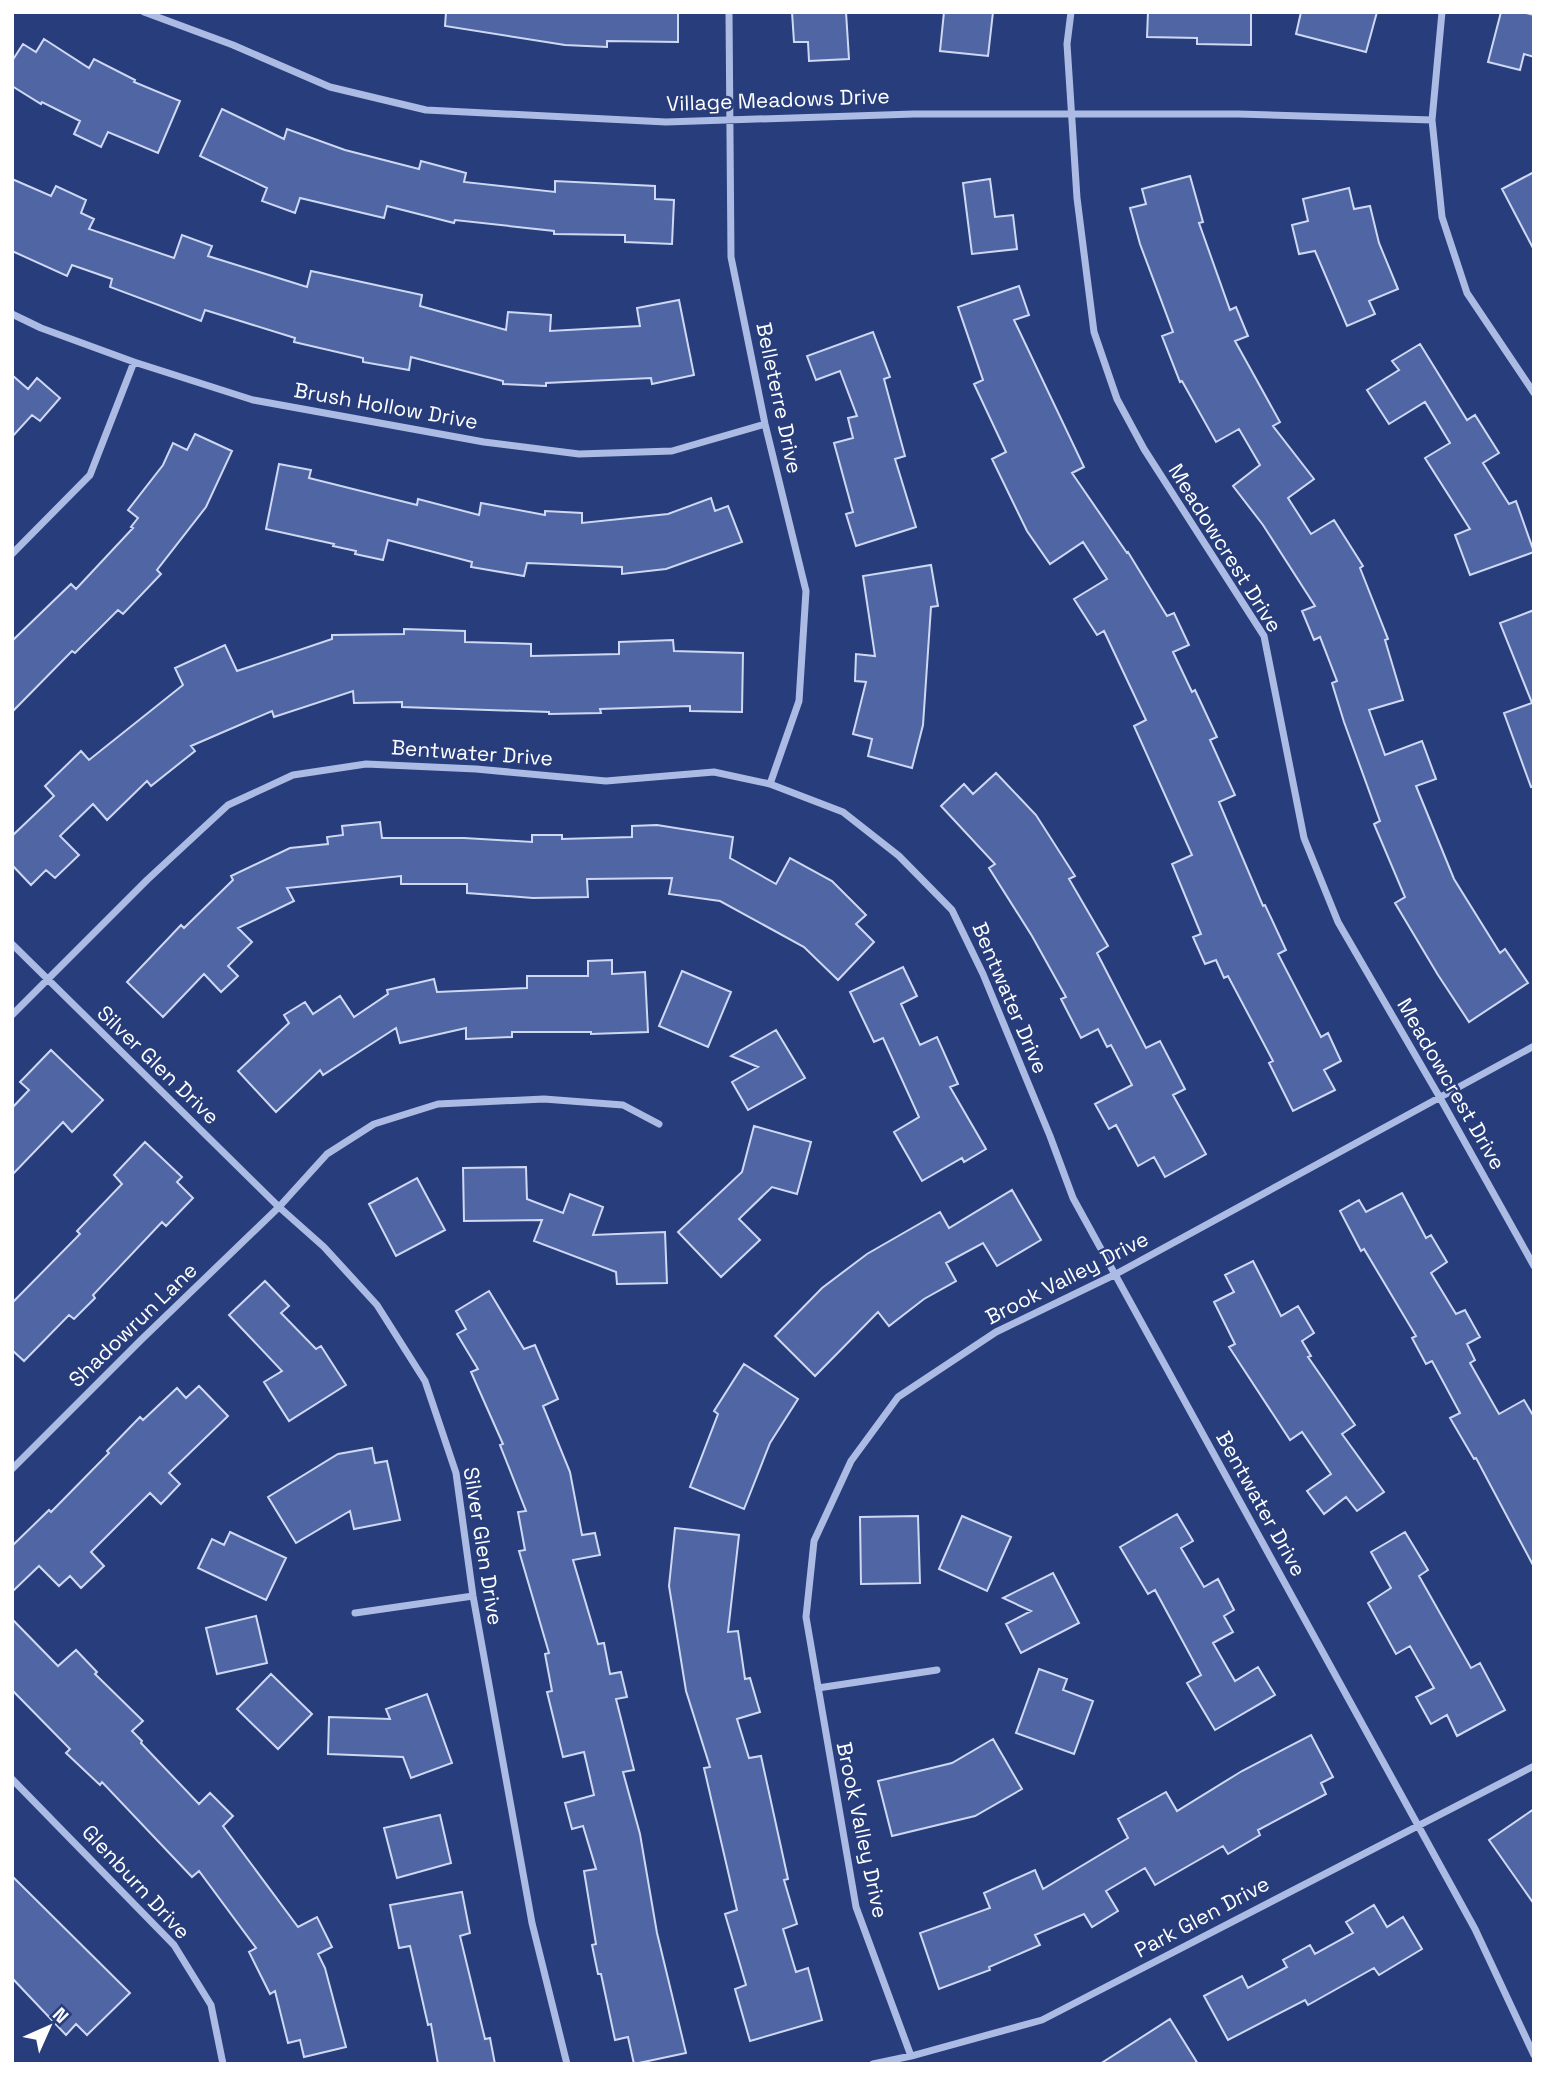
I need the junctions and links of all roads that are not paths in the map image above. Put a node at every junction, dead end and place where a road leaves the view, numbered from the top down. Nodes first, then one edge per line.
1 (144, 12) edge
2 (729, 12) edge
3 (1071, 12) edge
4 (1441, 12) edge
5 (1070, 114) junction
6 (730, 118) junction
7 (1432, 120) junction
8 (12, 314) edge
9 (134, 362) junction
10 (1534, 393) edge
11 (765, 424) junction
12 (12, 554) edge
13 (770, 784) junction
14 (12, 944) edge
15 (47, 981) junction
16 (12, 1015) edge
17 (1534, 1045) edge
18 (1439, 1096) junction
19 (659, 1124) dead end
20 (279, 1207) junction
21 (1534, 1266) edge
22 (1116, 1274) junction
23 (12, 1469) edge
24 (473, 1596) junction
25 (355, 1613) dead end
26 (937, 1670) dead end
27 (818, 1688) junction
28 (1534, 1766) edge
29 (12, 1779) edge
30 (1416, 1825) junction
31 (1534, 2055) edge
32 (911, 2056) junction
33 (223, 2064) edge
34 (567, 2064) edge
35 (873, 2064) edge

1 - 6 street, Village Meadows Drive
2 - 6 street, Belleterre Drive
3 - 5 street, Meadowcrest Drive
4 - 7 street
5 - 6 street, Village Meadows Drive
5 - 7 street, Village Meadows Drive
5 - 18 street, Meadowcrest Drive
6 - 11 street, Belleterre Drive
7 - 10 street
8 - 9 street, Brush Hollow Drive
9 - 11 street, Brush Hollow Drive
9 - 12 street
11 - 13 street, Belleterre Drive
13 - 15 street, Bentwater Drive
13 - 22 street, Bentwater Drive
14 - 15 street, Silver Glen Drive
15 - 16 street, Bentwater Drive
15 - 20 street, Silver Glen Drive
17 - 18 street, Brook Valley Drive
18 - 21 street, Meadowcrest Drive
18 - 22 street, Brook Valley Drive
19 - 20 street, Shadowrun Lane
20 - 23 street, Shadowrun Lane
20 - 24 street, Silver Glen Drive
22 - 27 street, Brook Valley Drive
22 - 30 street, Bentwater Drive
24 - 25 street
24 - 34 street, Silver Glen Drive
26 - 27 street
27 - 32 street, Brook Valley Drive
28 - 30 street, Park Glen Drive
29 - 33 street, Glenburn Drive
30 - 31 street, Bentwater Drive
30 - 32 street, Park Glen Drive
32 - 35 street, Park Glen Drive

